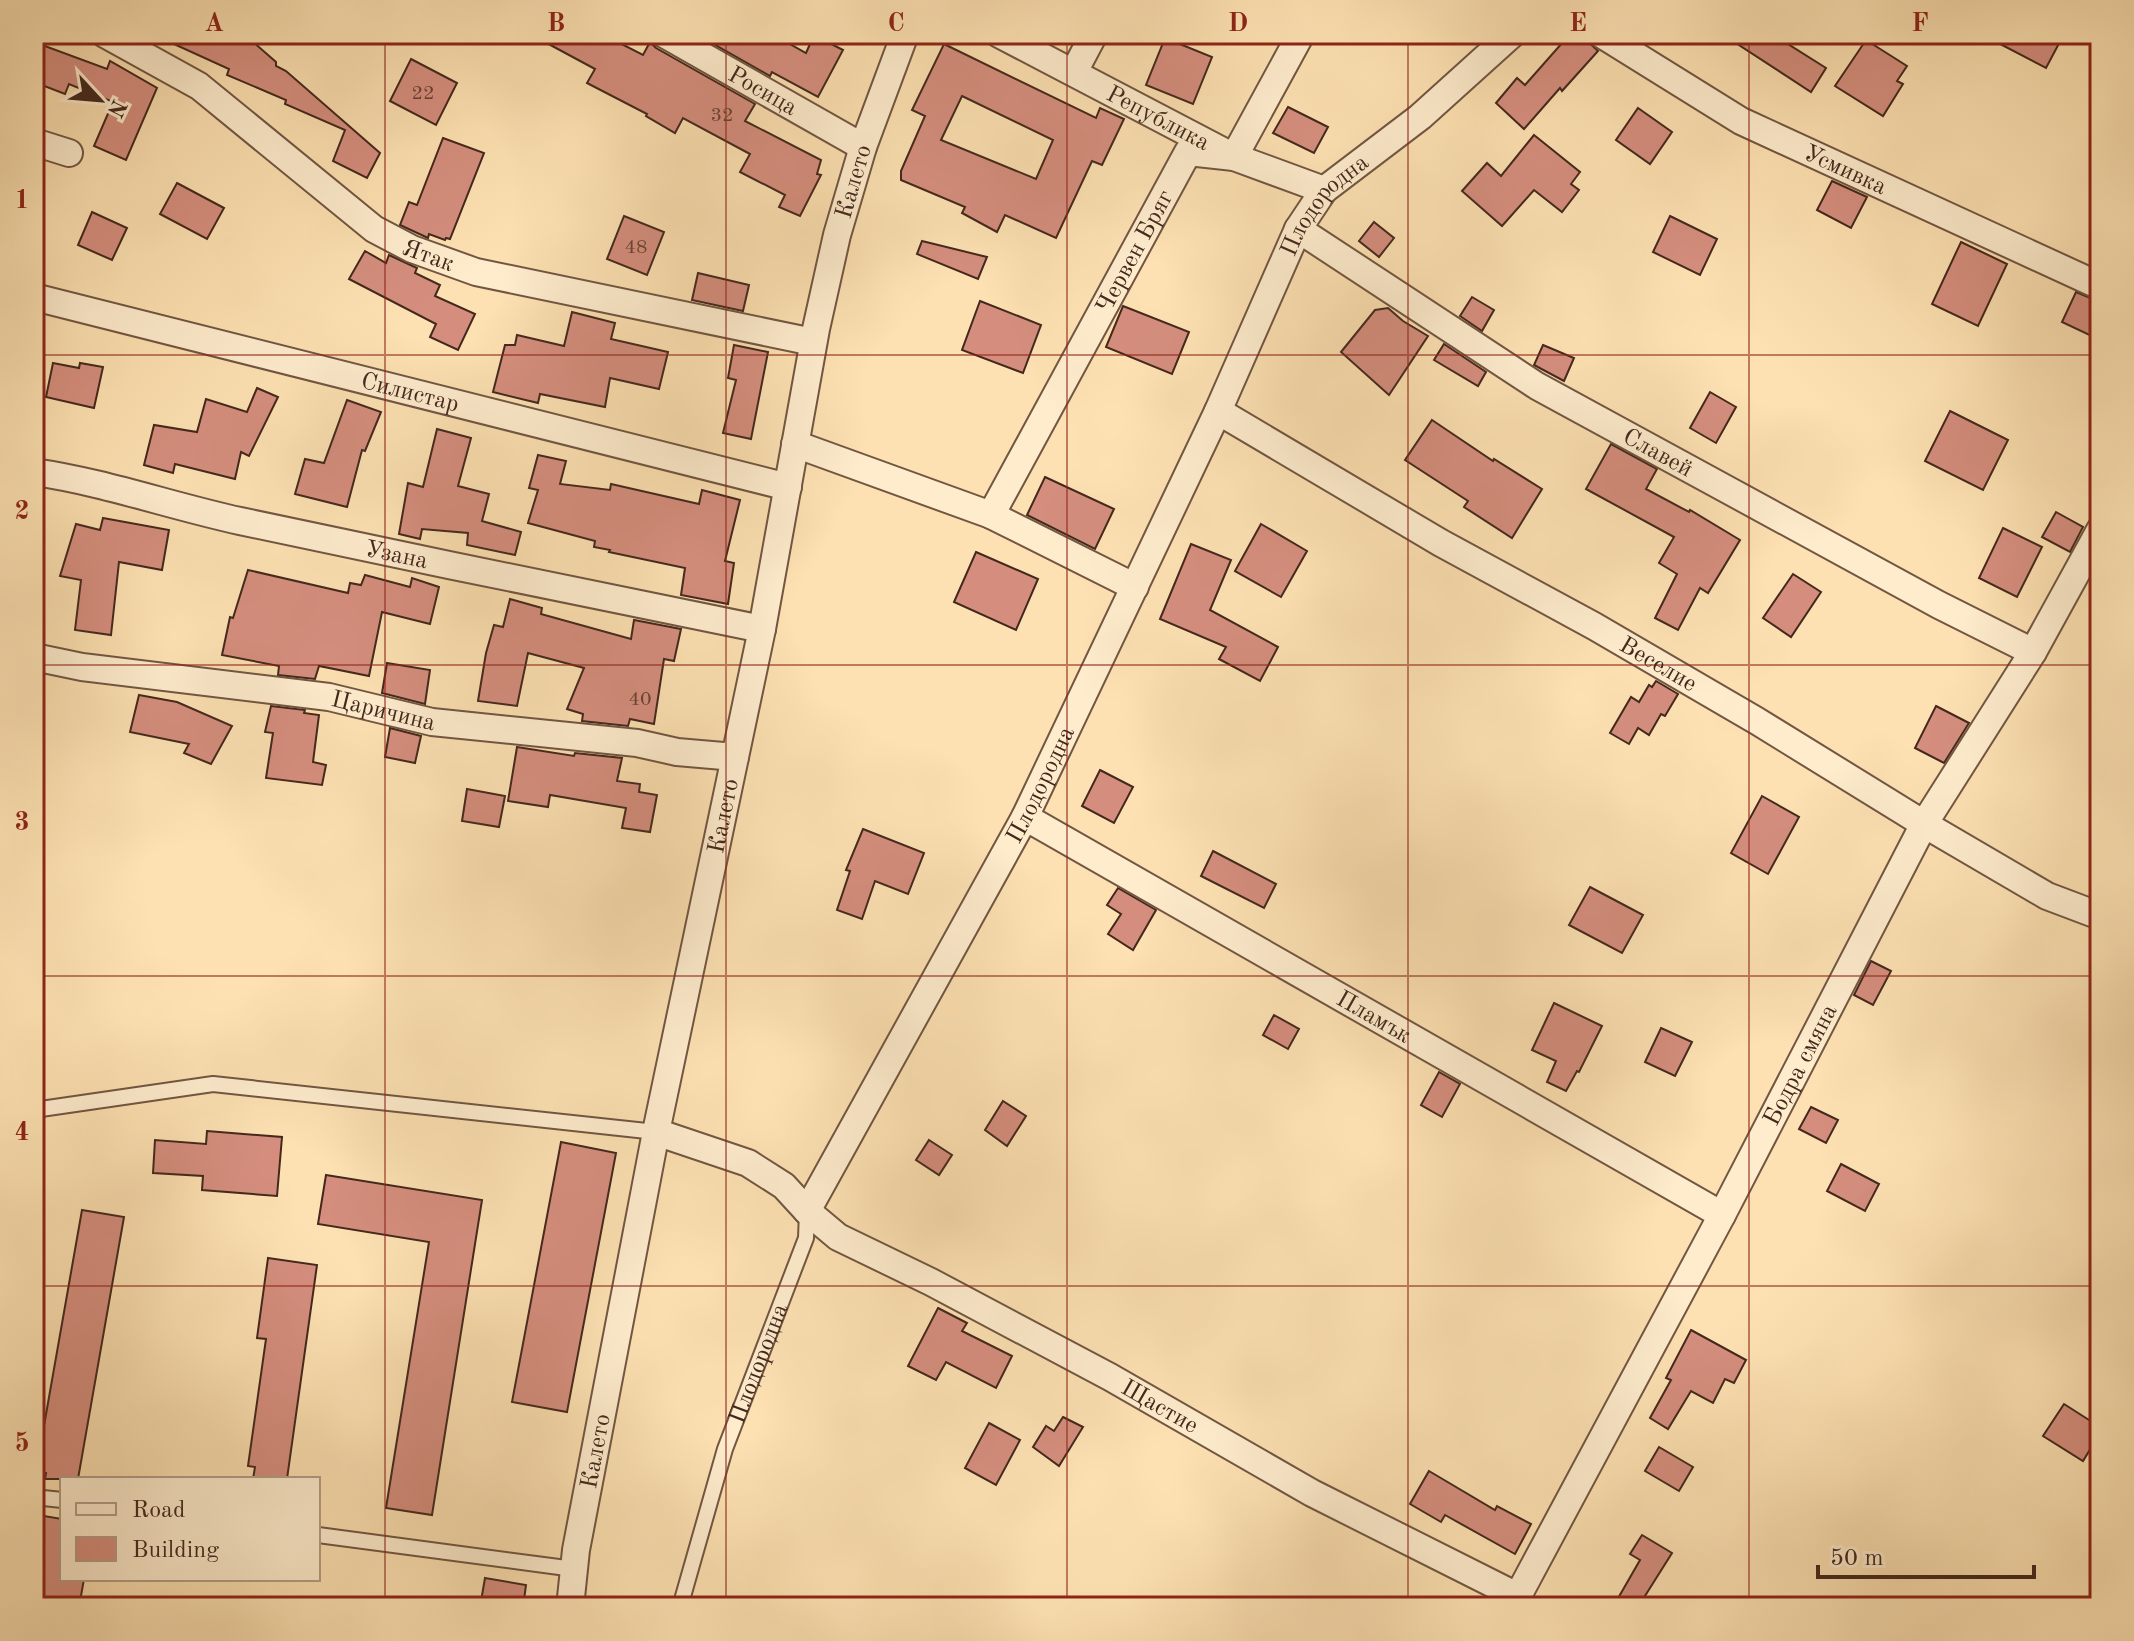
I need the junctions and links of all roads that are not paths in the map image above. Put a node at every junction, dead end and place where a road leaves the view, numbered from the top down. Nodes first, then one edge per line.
1 (105, 34) edge
2 (664, 34) edge
3 (905, 34) edge
4 (999, 34) edge
5 (1094, 34) edge
6 (1301, 34) edge
7 (1512, 34) edge
8 (1601, 34) edge
9 (1074, 72) junction
10 (34, 142) edge
11 (863, 147) junction
12 (69, 153) dead end
13 (1234, 157) junction
14 (1324, 190) junction
15 (1298, 229) junction
16 (2100, 286) edge
17 (34, 297) edge
18 (813, 342) junction
19 (1218, 411) junction
20 (795, 444) junction
21 (34, 472) edge
22 (788, 487) junction
23 (991, 515) junction
24 (2100, 530) edge
25 (1135, 587) junction
26 (762, 629) junction
27 (2033, 652) junction
28 (34, 657) edge
29 (735, 757) junction
30 (1025, 817) junction
31 (1924, 824) junction
32 (2100, 916) edge
33 (34, 1110) edge
34 (656, 1132) junction
35 (807, 1211) junction
36 (1722, 1215) junction
37 (34, 1497) edge
38 (60, 1500) edge
39 (320, 1535) edge
40 (574, 1569) junction
41 (1514, 1602) edge
42 (570, 1607) edge
43 (680, 1607) edge

1 - 18 street, Ятак
2 - 11 street, Росица
3 - 11 street, Калето
4 - 9 street, Република
5 - 9 street
6 - 13 street
7 - 14 street, Плодородна
8 - 16 street, Усмивка
9 - 13 street, Република
10 - 12 street
11 - 18 street, Калето
13 - 14 street, Република
13 - 23 street, Червен Бряг
14 - 15 street, Плодородна
15 - 19 street, Плодородна
15 - 27 street, Славей
17 - 22 street, Силистар
18 - 20 street, Калето
19 - 25 street, Плодородна
19 - 31 street, Веселие
20 - 22 street, Калето
20 - 23 street
21 - 26 street, Узана
22 - 26 street, Калето
23 - 25 street
24 - 27 street, Бодра смяна
25 - 30 street, Плодородна
26 - 29 street, Калето
27 - 31 street, Бодра смяна
28 - 29 street, Царичина
29 - 34 street, Калето
30 - 35 street, Плодородна
30 - 36 street, Пламък
31 - 32 street, Веселие
31 - 36 street, Бодра смяна
33 - 34 lane
34 - 35 street, Щастие
34 - 40 street, Калето
35 - 41 street, Щастие
35 - 43 lane, Плодородна
36 - 41 street, Бодра смяна
37 - 38 lane
39 - 40 lane
40 - 42 street, Калето

